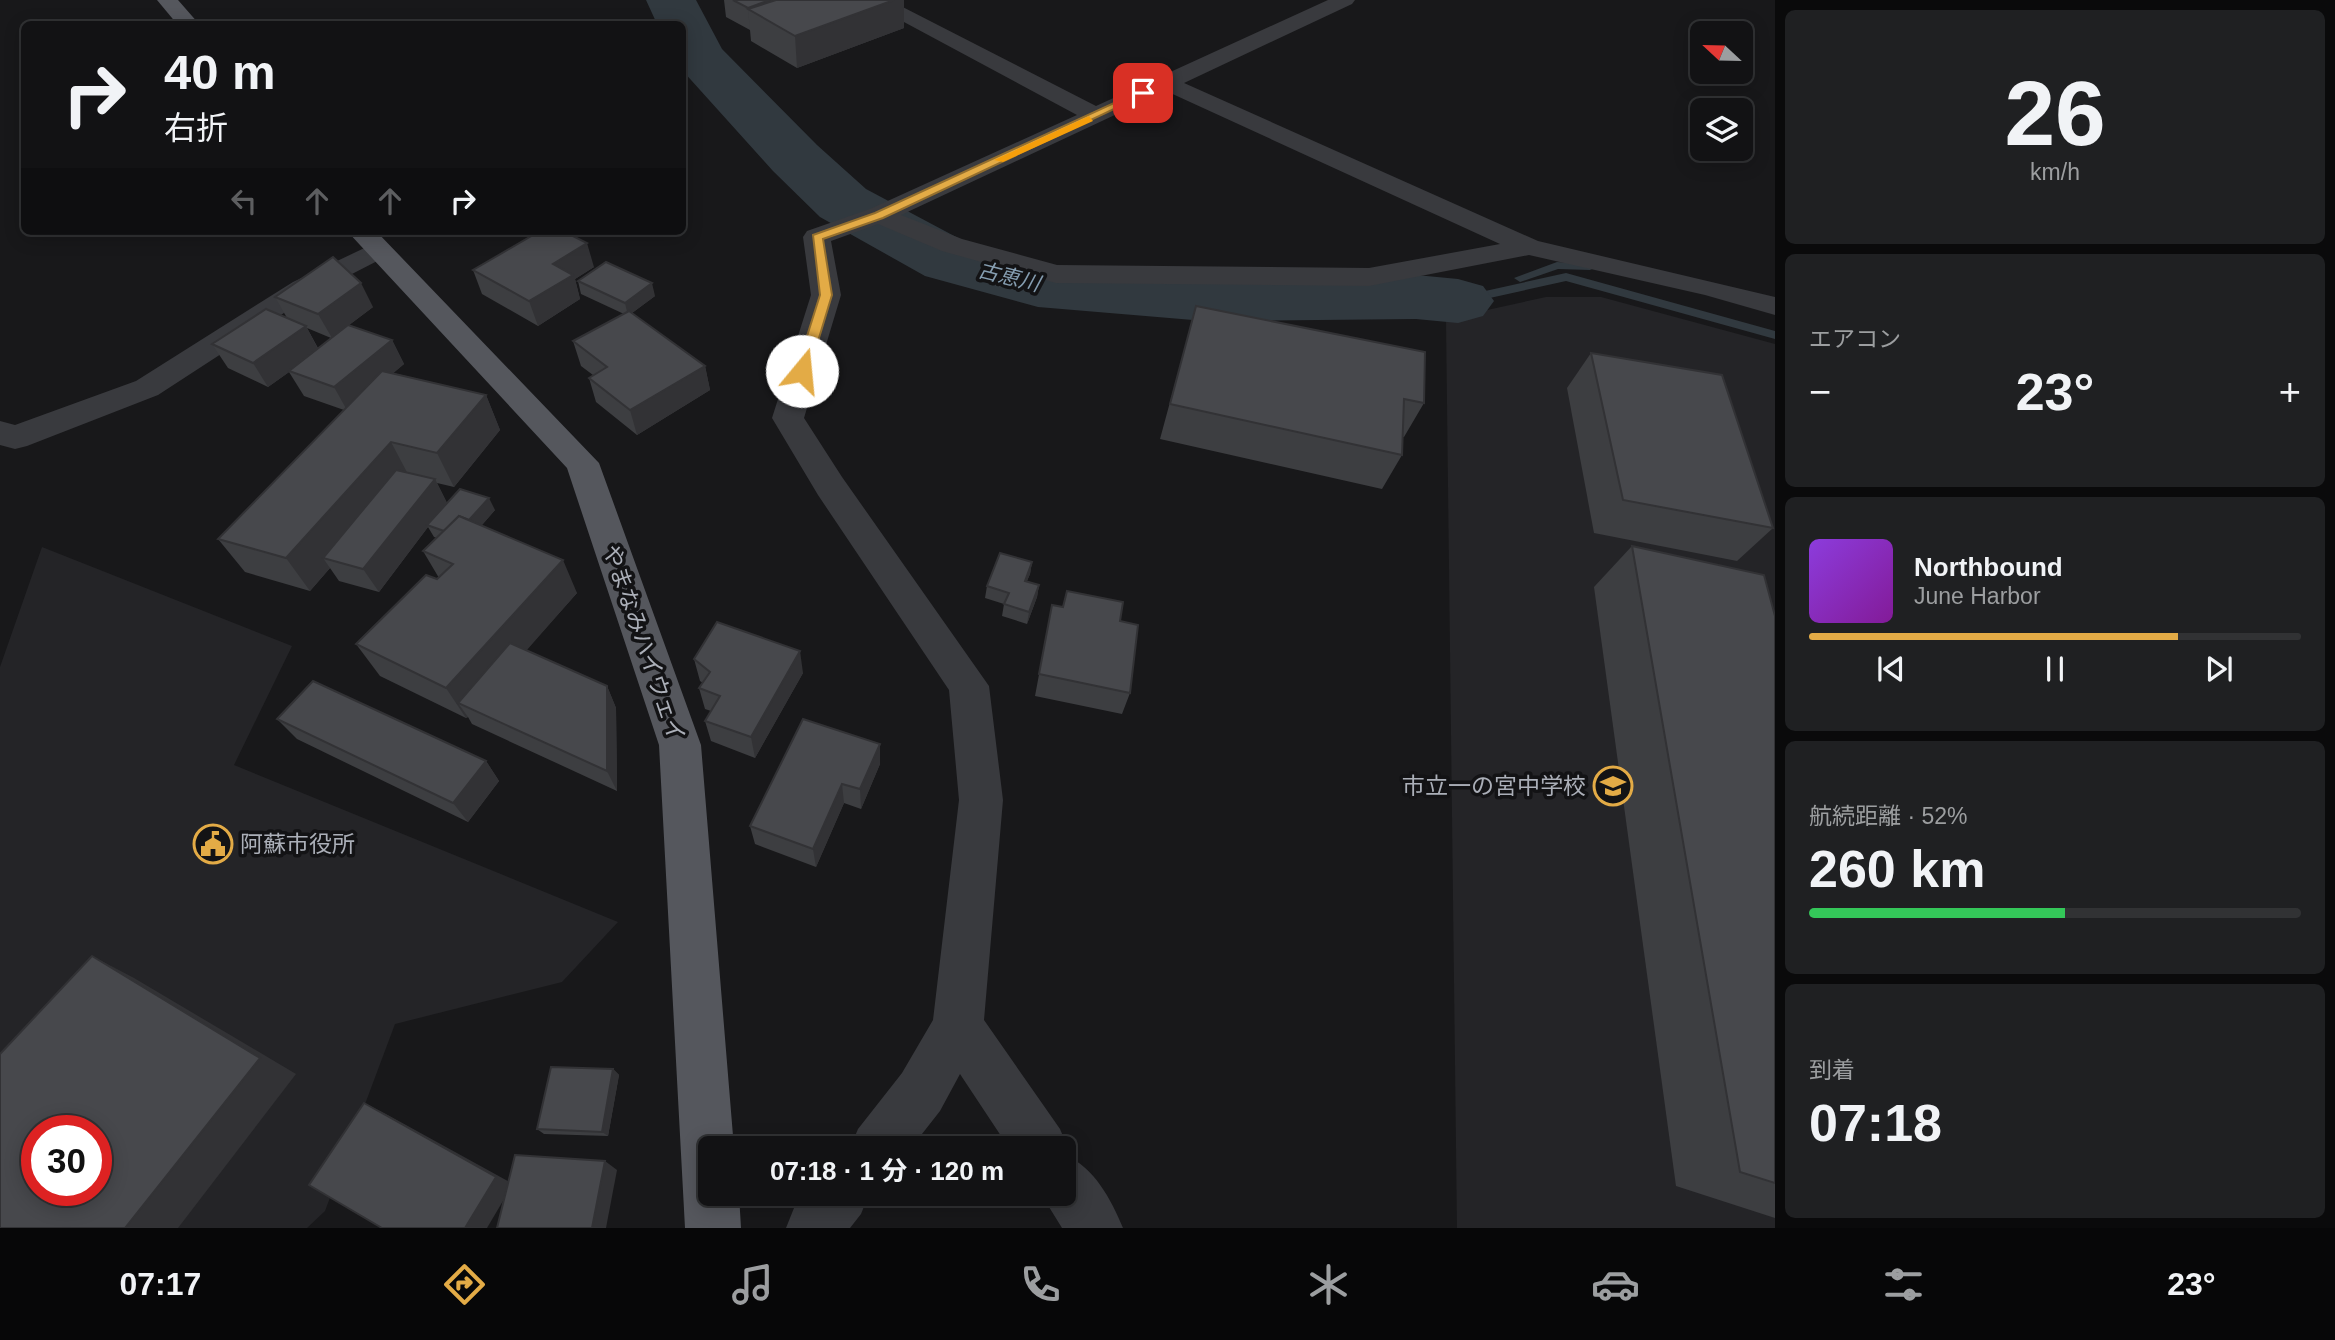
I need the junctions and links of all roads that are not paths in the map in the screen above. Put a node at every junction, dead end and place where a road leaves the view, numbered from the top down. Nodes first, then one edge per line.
1 (167, 0) edge
2 (873, 0) edge
3 (1345, 0) edge
4 (185, 21) edge
5 (1166, 83) junction
6 (1097, 115) junction
7 (879, 215) junction
8 (369, 240) edge
9 (1529, 247) junction
10 (1775, 306) edge
11 (0, 432) edge
12 (958, 1026) junction
13 (707, 1136) edge
14 (886, 1136) edge
15 (1033, 1136) edge
16 (1076, 1200) edge
17 (712, 1206) edge
18 (831, 1206) edge
19 (713, 1228) edge
20 (814, 1228) edge
21 (1095, 1228) edge

1 - 4 main road
2 - 6 street
3 - 5 street
5 - 6 street
5 - 9 street
6 - 7 street
7 - 9 street
7 - 12 street
8 - 11 street
8 - 13 main road, やまなみハイウェイ
9 - 10 street
12 - 14 street
12 - 15 street
16 - 21 street
17 - 19 main road, やまなみハイウェイ
18 - 20 street

